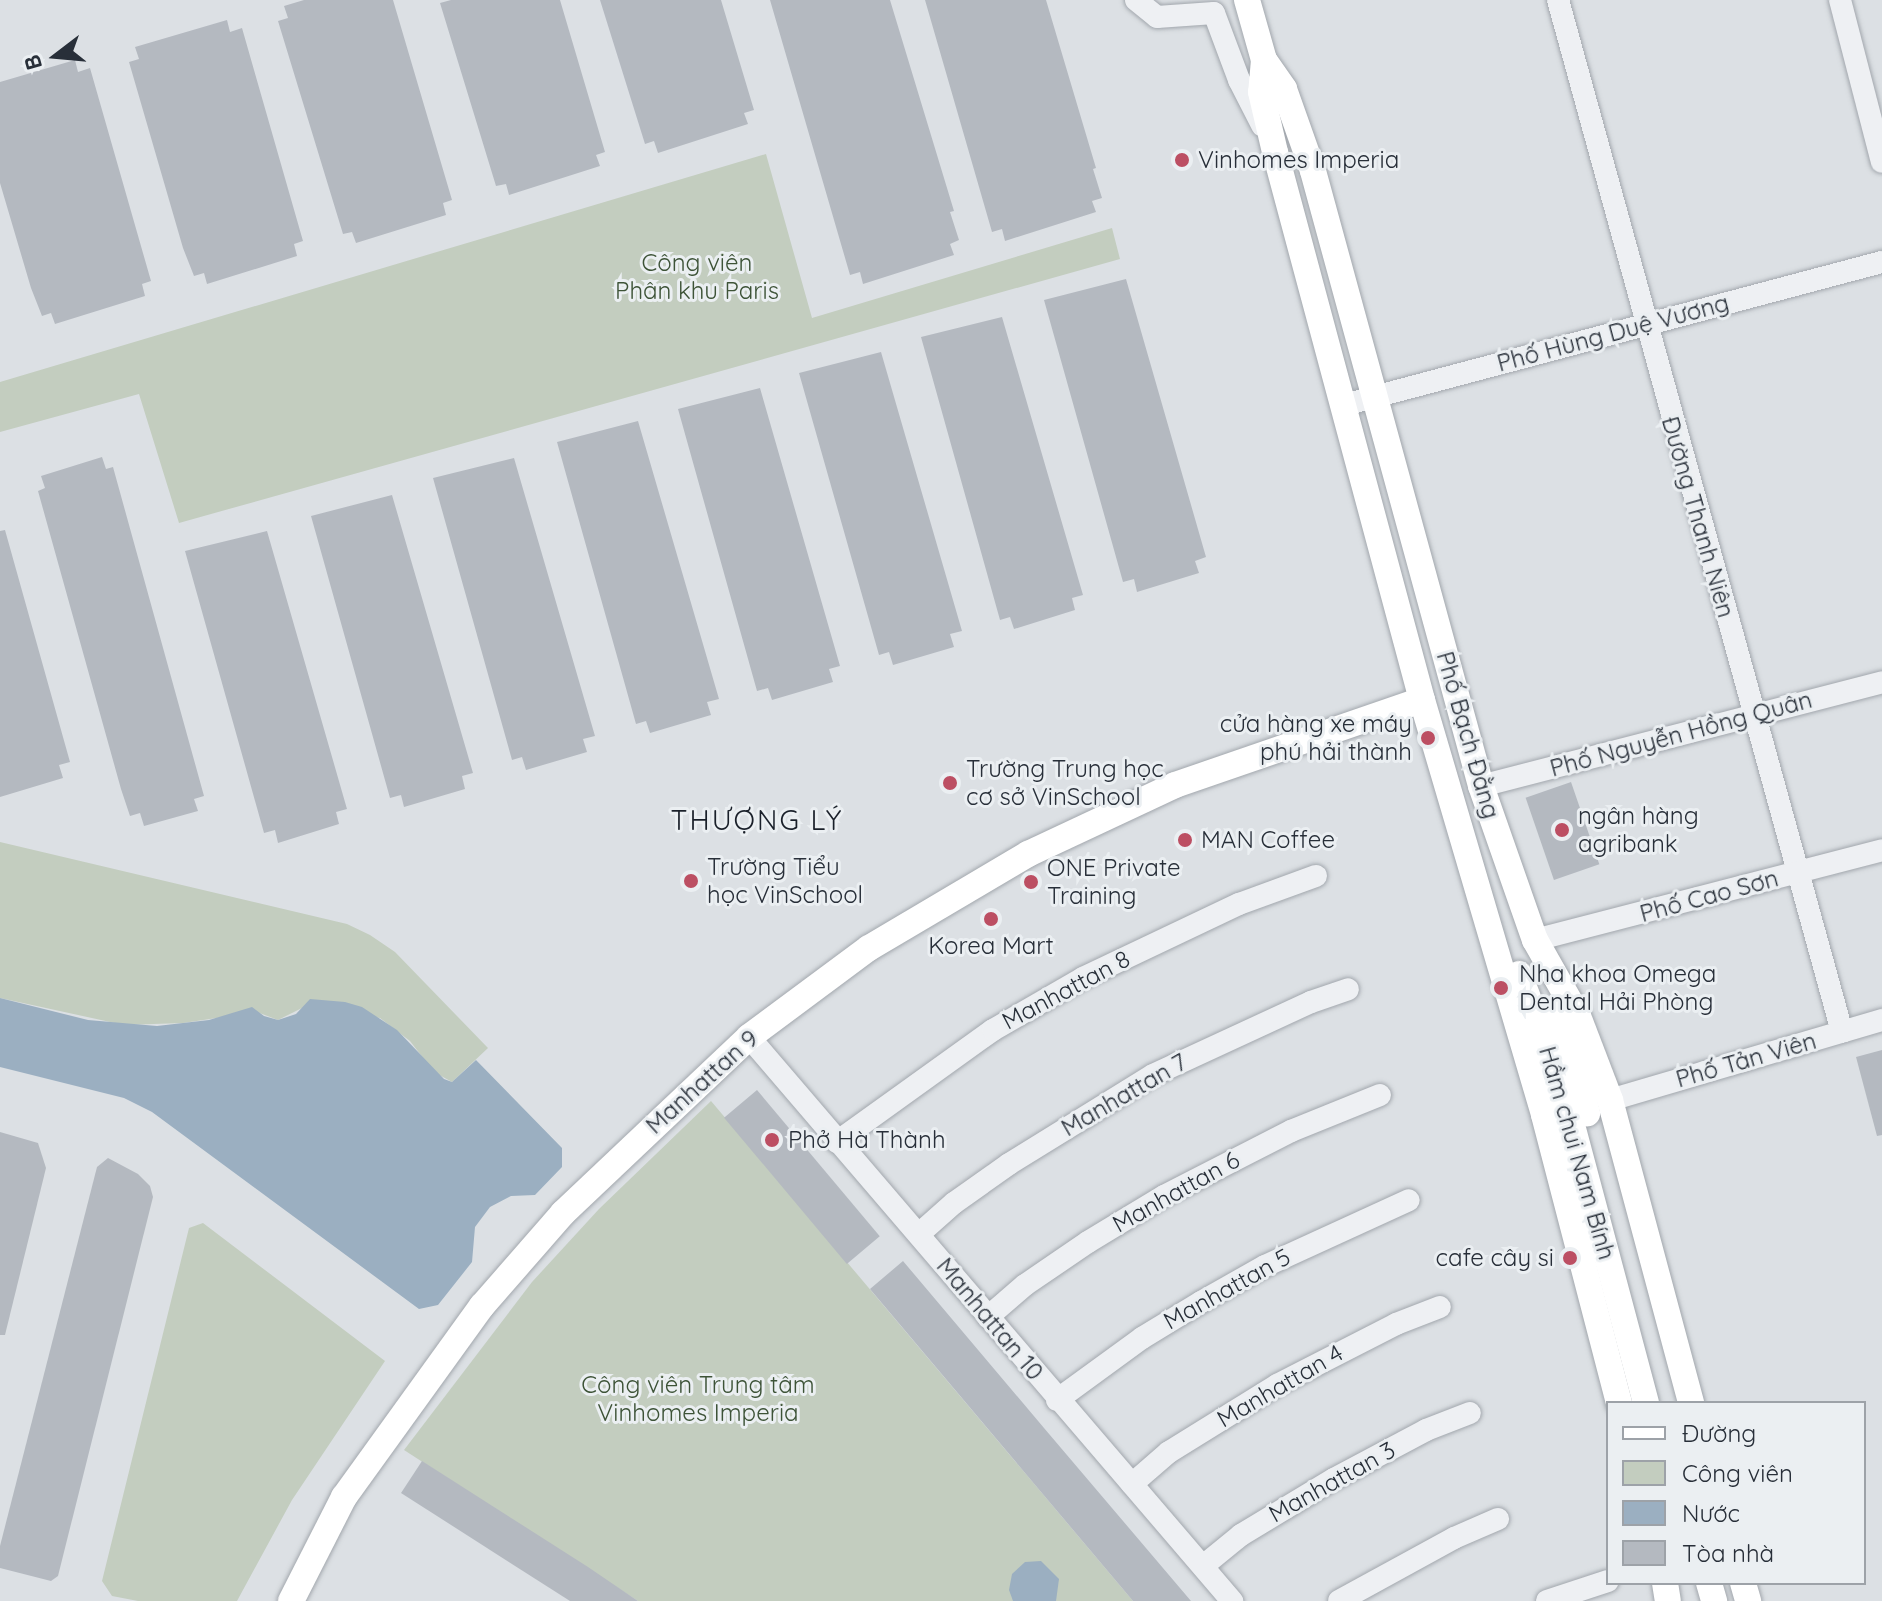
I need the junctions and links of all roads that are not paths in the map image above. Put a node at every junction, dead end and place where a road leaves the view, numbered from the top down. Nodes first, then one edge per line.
1 (1136, 0) edge
2 (1247, 0) edge
3 (1558, 0) edge
4 (1840, 0) edge
5 (1262, 53) junction
6 (1275, 152) junction
7 (1882, 162) edge
8 (1882, 262) edge
9 (1645, 326) junction
10 (1377, 395) junction
11 (1344, 405) junction
12 (1882, 682) edge
13 (1422, 700) junction
14 (1754, 715) junction
15 (1481, 786) junction
16 (1882, 850) edge
17 (1798, 872) junction
18 (1316, 876) dead end
19 (1485, 911) junction
20 (1535, 940) junction
21 (1348, 989) dead end
22 (1882, 1020) edge
23 (1842, 1032) junction
24 (749, 1037) junction
25 (1380, 1095) dead end
26 (1610, 1100) junction
27 (837, 1142) junction
28 (1409, 1200) dead end
29 (919, 1234) junction
30 (1440, 1307) dead end
31 (988, 1317) junction
32 (1057, 1400) junction
33 (1618, 1401) edge
34 (1645, 1401) edge
35 (1661, 1401) edge
36 (1690, 1401) edge
37 (1470, 1413) dead end
38 (1132, 1484) junction
39 (1498, 1519) dead end
40 (1203, 1566) junction
41 (1606, 1582) edge
42 (291, 1601) edge
43 (1232, 1601) edge
44 (1339, 1601) edge
45 (1547, 1601) edge

1 - 6 street
2 - 5 main road, Phố Bạch Đằng
3 - 9 street, Đường Thanh Niên
4 - 7 street
5 - 6 main road, Phố Bạch Đằng
5 - 10 main road, Phố Bạch Đằng
6 - 11 main road, Phố Bạch Đằng
8 - 9 street, Phố Hùng Duệ Vương
9 - 10 street, Phố Hùng Duệ Vương
9 - 14 street, Đường Thanh Niên
10 - 11 street, Phố Hùng Duệ Vương
10 - 15 main road, Phố Bạch Đằng
11 - 13 main road, Phố Bạch Đằng
12 - 14 street, Phố Nguyễn Hồng Quân
13 - 19 main road, Phố Bạch Đằng
13 - 24 main road, Manhattan 9
14 - 15 street, Phố Nguyễn Hồng Quân
14 - 17 street, Đường Thanh Niên
15 - 20 main road, Phố Bạch Đằng
16 - 17 street, Phố Cao Sơn
17 - 20 street, Phố Cao Sơn
17 - 23 street, Đường Thanh Niên
18 - 27 street, Manhattan 8
19 - 33 main road, Phố Bạch Đằng
19 - 34 main road, Hầm chui Nam Bính
20 - 26 main road, Phố Bạch Đằng
20 - 35 main road, Hầm chui Nam Bính
21 - 29 street, Manhattan 7
22 - 23 street, Phố Tản Viên
23 - 26 street, Phố Tản Viên
24 - 27 street, Manhattan 10
24 - 42 main road, Manhattan 9
25 - 31 street, Manhattan 6
26 - 36 main road, Phố Bạch Đằng
27 - 29 street, Manhattan 10
28 - 32 street, Manhattan 5
29 - 31 street, Manhattan 10
30 - 38 street, Manhattan 4
31 - 32 street, Manhattan 10
32 - 38 street, Manhattan 10
37 - 40 street, Manhattan 3
38 - 40 street, Manhattan 10
39 - 44 street
40 - 43 street, Manhattan 10
41 - 45 street

